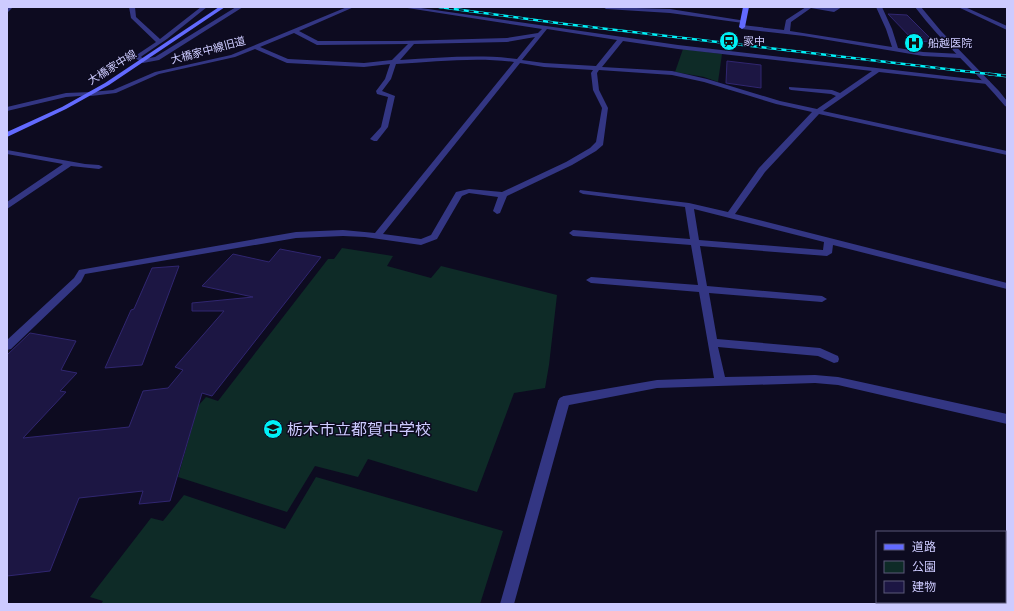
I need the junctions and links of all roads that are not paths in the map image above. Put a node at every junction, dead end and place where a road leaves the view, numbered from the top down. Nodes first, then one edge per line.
1 (10, 7) edge
2 (132, 7) edge
3 (204, 7) edge
4 (222, 7) edge
5 (240, 7) edge
6 (351, 7) edge
7 (404, 7) edge
8 (606, 7) edge
9 (746, 7) edge
10 (809, 7) edge
11 (812, 7) edge
12 (839, 7) edge
13 (879, 7) edge
14 (918, 7) edge
15 (961, 7) edge
16 (677, 9) edge
17 (7, 11) edge
18 (743, 21) junction
19 (742, 28) joint
20 (1007, 28) edge
21 (295, 31) junction
22 (543, 31) junction
23 (787, 32) junction
24 (621, 39) junction
25 (160, 41) junction
26 (412, 43) junction
27 (256, 48) junction
28 (895, 49) junction
29 (961, 56) junction
30 (143, 61) junction
31 (394, 62) junction
32 (518, 62) junction
33 (597, 68) junction
34 (877, 70) junction
35 (987, 82) junction
36 (791, 88) dead end
37 (91, 94) junction
38 (840, 95) junction
39 (1007, 105) edge
40 (7, 109) edge
41 (817, 111) junction
42 (7, 135) edge
43 (374, 139) dead end
44 (7, 152) edge
45 (1007, 153) edge
46 (69, 164) junction
47 (99, 166) dead end
48 (583, 192) dead end
49 (503, 195) junction
50 (689, 205) junction
51 (7, 206) edge
52 (496, 211) dead end
53 (730, 214) junction
54 (572, 233) dead end
55 (377, 236) junction
56 (829, 241) junction
57 (695, 242) junction
58 (591, 280) dead end
59 (1007, 286) edge
60 (703, 290) junction
61 (822, 299) dead end
62 (712, 343) junction
63 (7, 346) edge
64 (834, 359) dead end
65 (720, 382) junction
66 (1007, 419) edge
67 (506, 604) edge

1 - 17 street
2 - 25 street
3 - 25 street
4 - 30 main road, 大橋家中線
5 - 30 street
6 - 21 street, 大橋家中線旧道
7 - 22 street
8 - 16 street
9 - 18 main road
10 - 23 street
11 - 12 street
13 - 28 street
14 - 29 street
15 - 20 street
16 - 18 street
18 - 19 main road
19 - 23 street
21 - 26 street
21 - 27 street, 大橋家中線旧道
22 - 24 street
22 - 26 street
22 - 32 street
23 - 28 street
24 - 33 street
24 - 34 street
25 - 30 street
26 - 31 street
27 - 31 street
27 - 37 street, 大橋家中線旧道
28 - 29 street
29 - 35 street
30 - 37 main road, 大橋家中線
31 - 32 street
31 - 43 street
32 - 33 street
32 - 55 street
33 - 41 street
33 - 49 street
34 - 35 street
34 - 38 street
35 - 39 street
36 - 38 street
37 - 40 street, 大橋家中線旧道
37 - 42 main road, 大橋家中線
38 - 41 street
41 - 45 street
41 - 53 street
44 - 46 street
46 - 47 street
46 - 51 street
48 - 50 street
49 - 52 street
49 - 55 street
50 - 53 street
50 - 57 street
53 - 56 street
54 - 57 street
55 - 63 street
56 - 57 street
56 - 59 street
57 - 60 street
58 - 60 street
60 - 61 street
60 - 62 street
62 - 64 street
62 - 65 street
65 - 66 street
65 - 67 street

